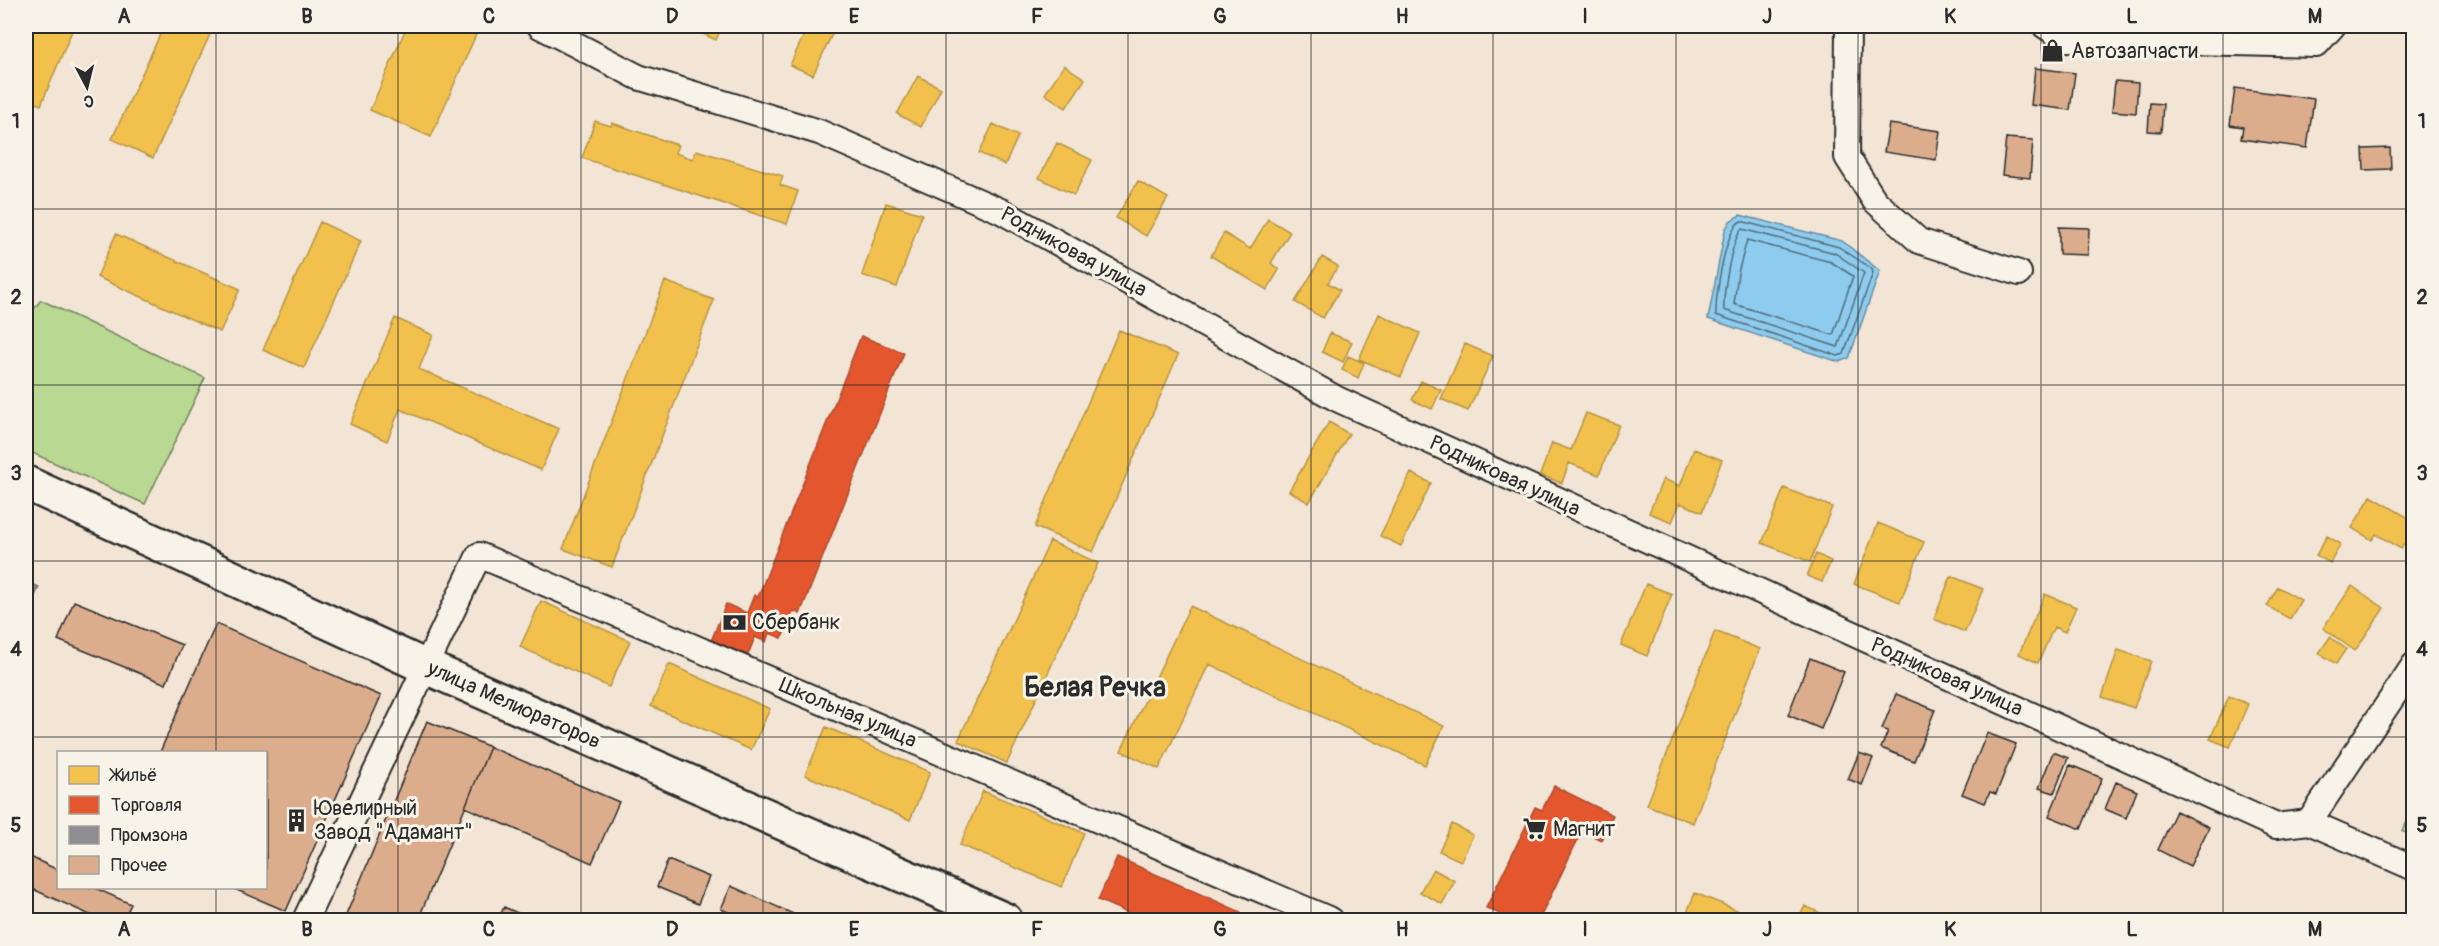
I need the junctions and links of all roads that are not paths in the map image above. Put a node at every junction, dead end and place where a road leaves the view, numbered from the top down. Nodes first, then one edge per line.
1 (540, 26) edge
2 (1848, 26) edge
3 (2045, 26) edge
4 (2333, 26) edge
5 (2019, 273) dead end
6 (26, 483) edge
7 (2414, 665) edge
8 (424, 666) junction
9 (2310, 822) junction
10 (2414, 868) edge
11 (305, 921) edge
12 (1005, 921) edge
13 (1331, 921) edge

1 - 9 street, Родниковая улица
2 - 5 street
3 - 4 street
6 - 8 street, улица Мелиораторов
7 - 9 street
8 - 11 street
8 - 12 street, улица Мелиораторов
8 - 13 street, Школьная улица
9 - 10 street

